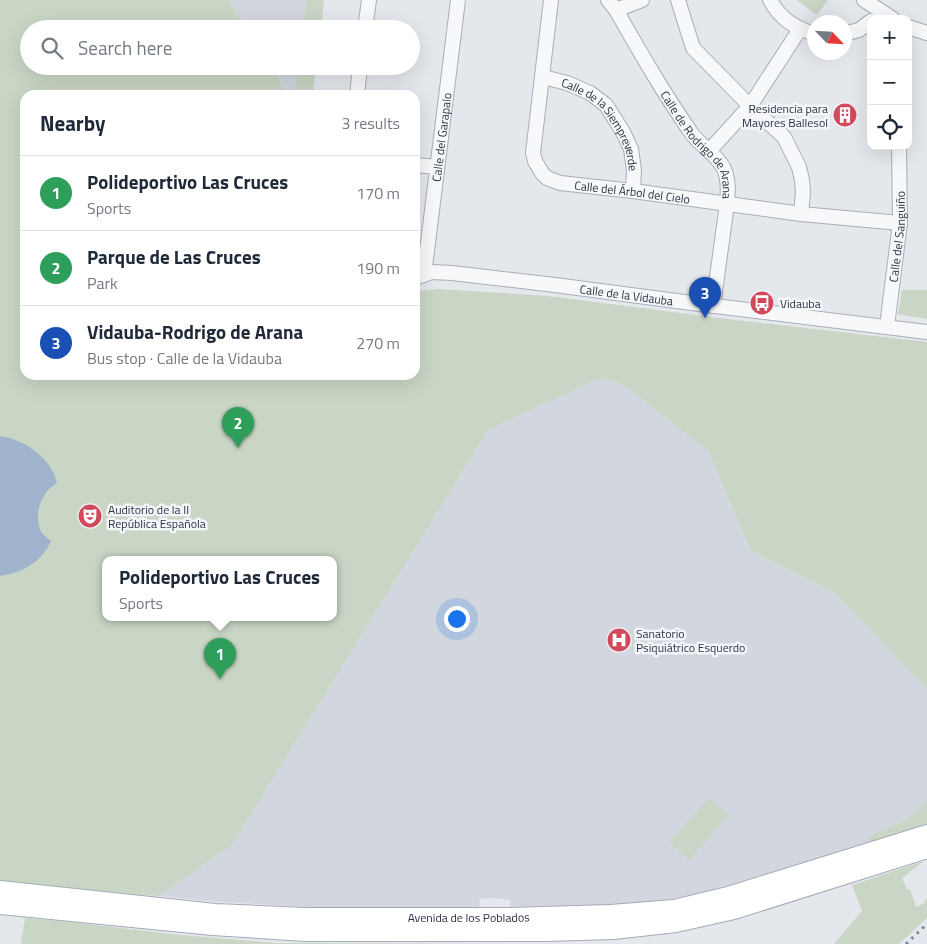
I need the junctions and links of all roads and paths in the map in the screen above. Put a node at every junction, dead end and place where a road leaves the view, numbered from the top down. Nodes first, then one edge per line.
1 (369, 0) edge
2 (458, 0) edge
3 (551, 0) edge
4 (642, 0) edge
5 (678, 0) edge
6 (770, 0) edge
7 (864, 0) edge
8 (612, 5) edge
9 (873, 15) edge
10 (366, 20) edge
11 (867, 23) edge
12 (912, 27) edge
13 (800, 29) junction
14 (807, 32) edge
15 (852, 32) edge
16 (927, 33) edge
17 (359, 75) edge
18 (543, 77) junction
19 (358, 90) edge
20 (750, 106) junction
21 (899, 150) edge
22 (709, 151) junction
23 (420, 165) edge
24 (437, 167) junction
25 (633, 191) junction
26 (727, 204) junction
27 (801, 214) junction
28 (900, 223) junction
29 (420, 270) edge
30 (420, 276) edge
31 (713, 306) junction
32 (888, 326) junction
33 (927, 332) edge
34 (927, 834) edge
35 (927, 849) edge
36 (0, 890) edge
37 (0, 905) edge

1 - 10 street
2 - 24 street, Calle del Garapalo
3 - 18 street, Calle del Árbol del Cielo
4 - 8 street
5 - 20 street
6 - 13 street
7 - 9 street
8 - 22 street, Calle de Rodrigo de Arana
11 - 15 street
12 - 16 street
13 - 14 street
13 - 20 street
17 - 19 street
18 - 25 street, Calle de la Siempreverde
18 - 25 street, Calle del Árbol del Cielo
20 - 22 street
20 - 27 street
21 - 28 street, Calle del Sanguiño
22 - 26 street, Calle de Rodrigo de Arana
23 - 24 street
24 - 29 street, Calle del Garapalo
25 - 26 street, Calle del Árbol del Cielo
26 - 27 street, Calle del Árbol del Cielo
26 - 31 street, Calle de Rodrigo de Arana
27 - 28 street, Calle del Árbol del Cielo
28 - 32 street, Calle del Sanguiño
30 - 31 street, Calle de la Vidauba
31 - 32 street, Calle de la Vidauba
32 - 33 street, Calle de la Vidauba
34 - 36 main road, Avenida de los Poblados
35 - 37 main road, Avenida de los Poblados

